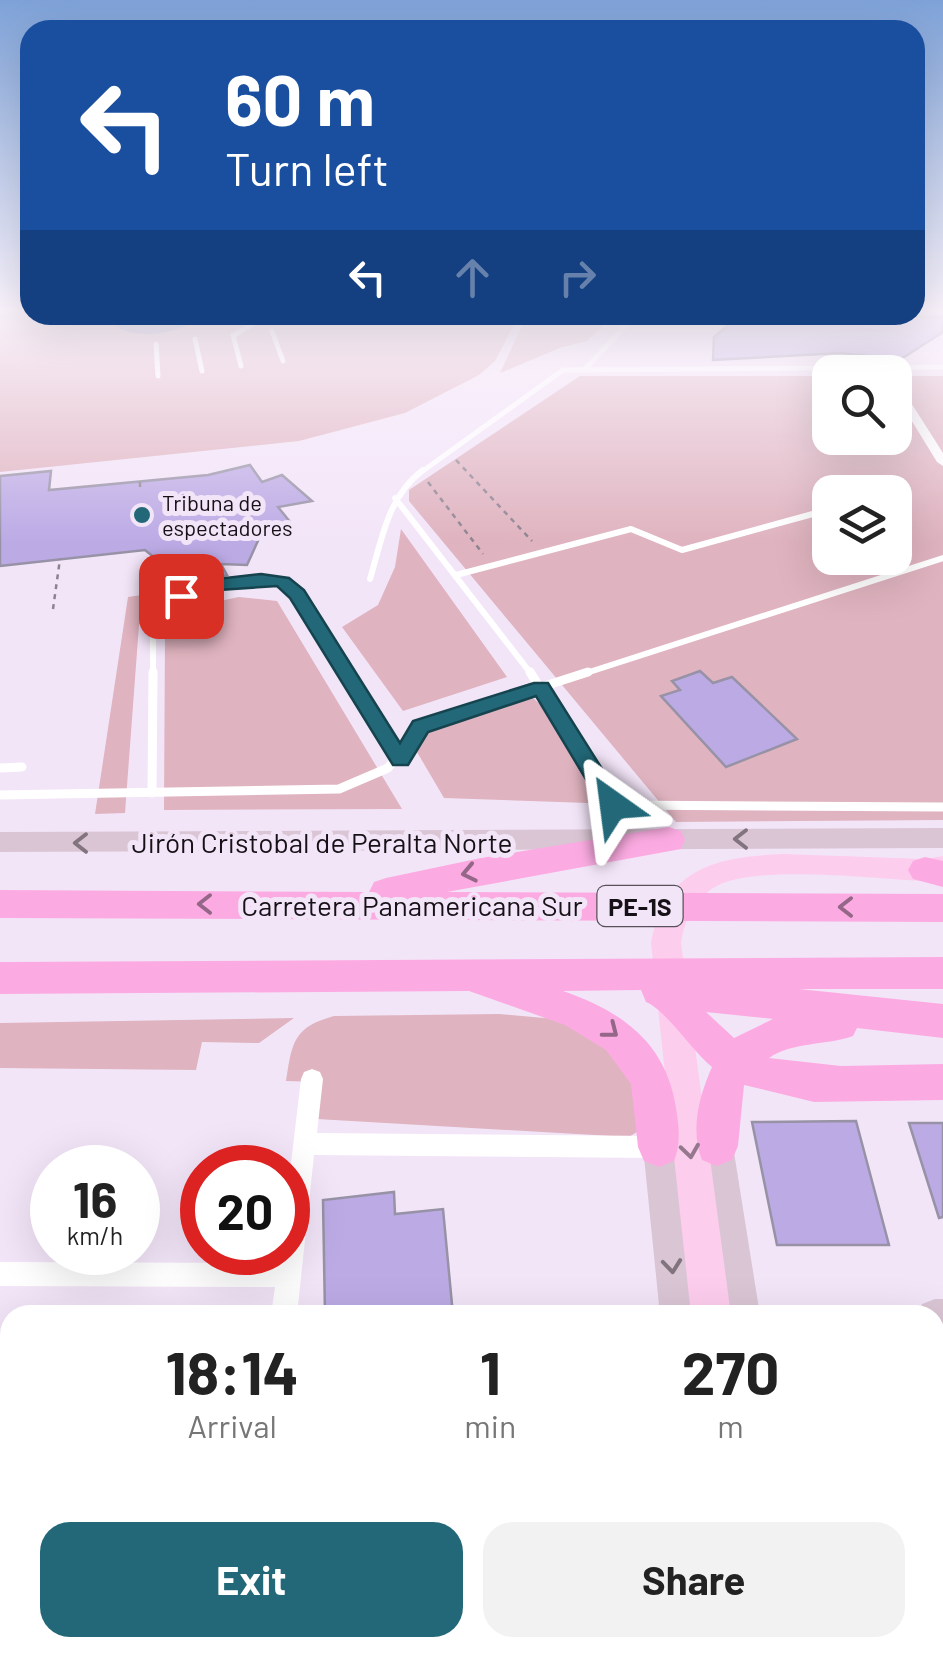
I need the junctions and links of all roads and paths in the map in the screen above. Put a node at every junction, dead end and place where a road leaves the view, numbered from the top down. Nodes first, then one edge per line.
1 (533, 388) edge
2 (912, 413) edge
3 (447, 451) junction
4 (943, 462) edge
5 (420, 470) junction
6 (140, 482) dead end
7 (140, 489) dead end
8 (396, 498) junction
9 (812, 514) edge
10 (542, 552) junction
11 (943, 558) edge
12 (60, 559) dead end
13 (492, 566) junction
14 (456, 576) junction
15 (370, 579) dead end
16 (53, 609) dead end
17 (541, 687) junction
18 (400, 760) junction
19 (22, 767) dead end
20 (0, 768) edge
21 (152, 794) junction
22 (0, 795) edge
23 (943, 807) edge
24 (943, 838) edge
25 (669, 840) junction
26 (0, 842) edge
27 (937, 870) edge
28 (0, 904) edge
29 (338, 904) junction
30 (943, 908) edge
31 (608, 973) junction
32 (943, 974) edge
33 (464, 975) junction
34 (0, 978) edge
35 (671, 997) junction
36 (934, 1020) edge
37 (312, 1078) dead end
38 (943, 1082) edge
39 (304, 1144) joint
40 (717, 1146) joint
41 (659, 1148) junction
42 (0, 1274) edge
43 (180, 1275) edge
44 (289, 1275) edge
45 (285, 1305) edge
46 (677, 1305) edge
47 (711, 1305) edge
48 (741, 1305) edge

1 - 3 lane
2 - 4 street
3 - 5 lane
3 - 10 path
5 - 8 lane
5 - 13 path
6 - 7 path
8 - 14 lane
8 - 15 lane
9 - 10 lane
10 - 13 lane
11 - 17 lane
12 - 16 path
13 - 14 lane
14 - 17 lane
17 - 18 lane
17 - 23 lane
18 - 21 lane
18 - 21 lane
19 - 20 lane
21 - 22 lane
24 -> 25 street, Jirón Cristobal de Peralta Norte
25 -> 26 street, Jirón Cristobal de Peralta Norte
25 -> 29 highway
27 - 35 main road
29 -> 28 highway, Carretera Panamericana Sur / PE-1S
30 -> 29 highway, Carretera Panamericana Sur / PE-1S
31 - 32 highway
31 - 33 highway
31 - 36 highway
33 - 34 highway
33 -> 41 highway
35 - 38 highway
35 -> 47 main road
36 - 40 highway
37 - 39 street
39 - 41 street
40 - 48 street
41 -> 46 street
42 - 43 street
44 - 45 street

